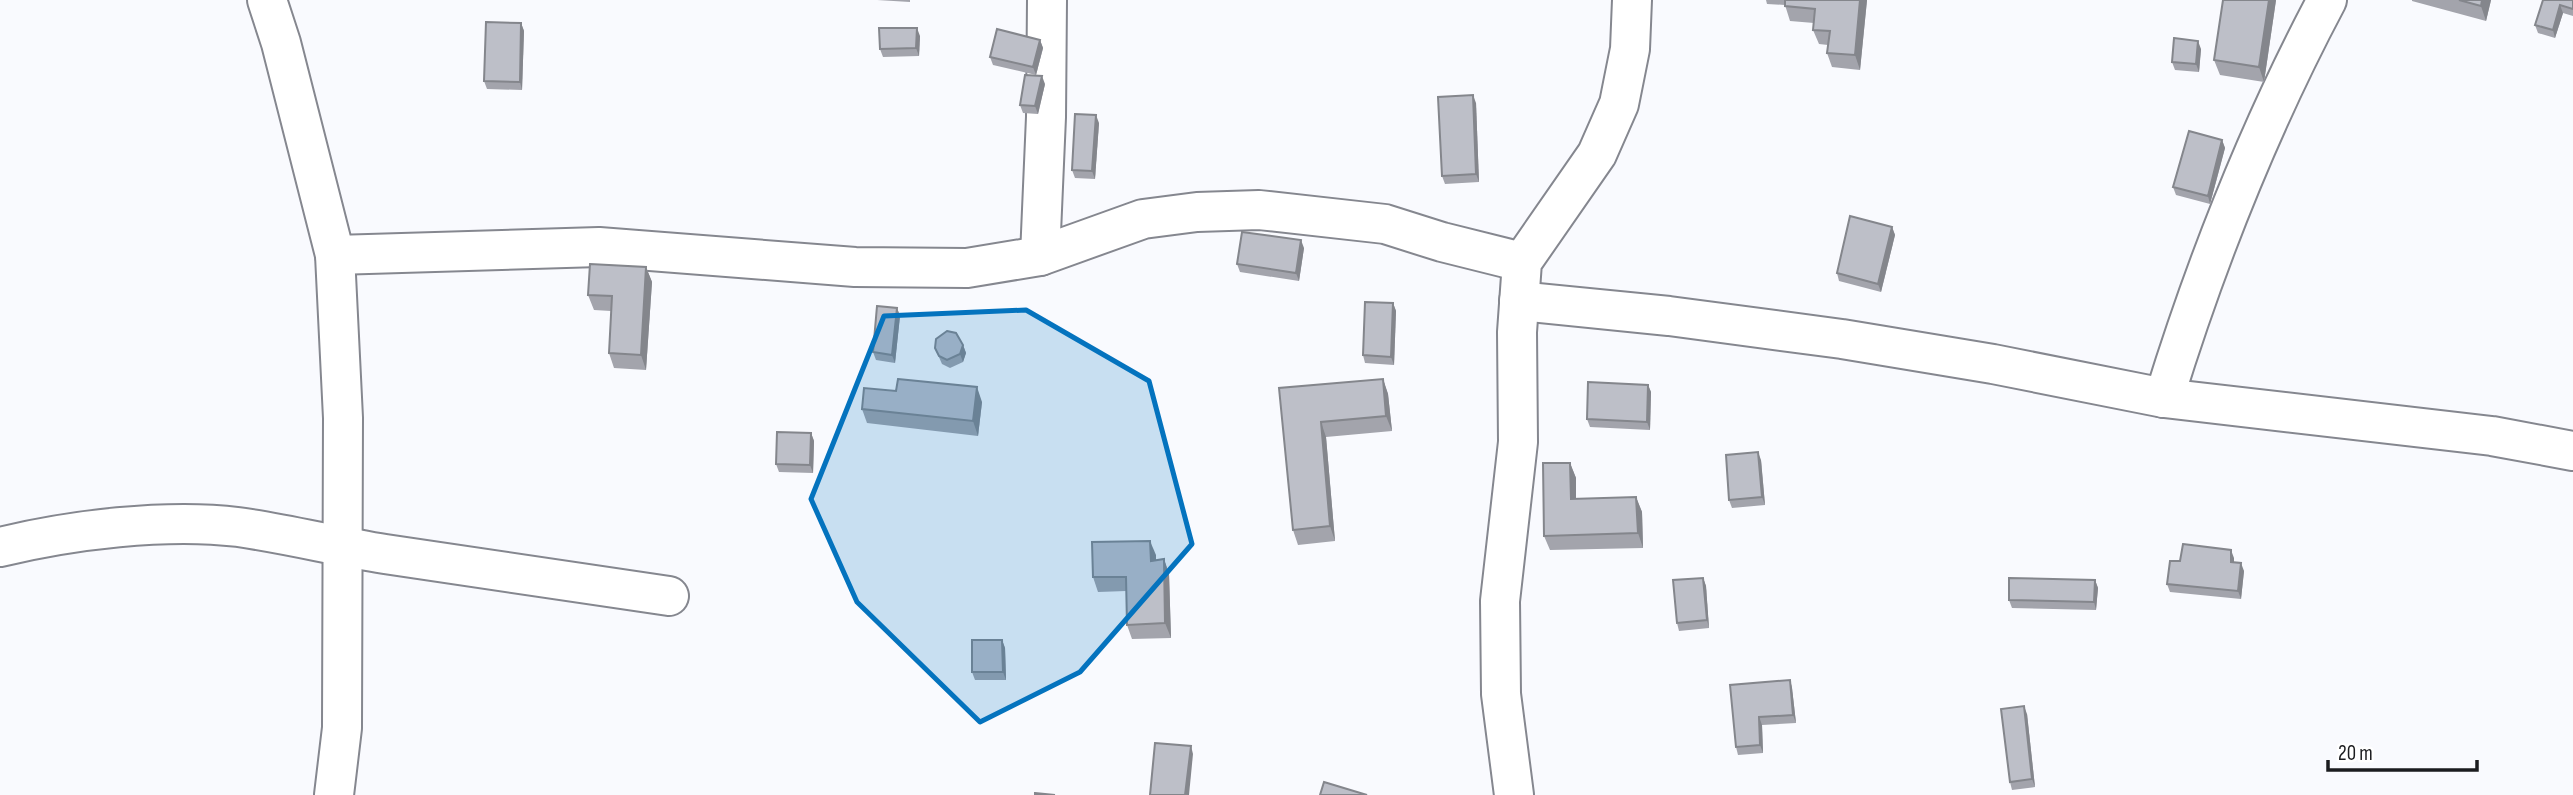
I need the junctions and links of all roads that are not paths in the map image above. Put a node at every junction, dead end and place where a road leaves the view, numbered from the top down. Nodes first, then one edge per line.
1 (267, 0) edge
2 (1047, 0) edge
3 (1632, 0) edge
4 (2327, 0) edge
5 (335, 255) junction
6 (1040, 256) junction
7 (1522, 262) junction
8 (1519, 301) junction
9 (2164, 398) junction
10 (2573, 451) edge
11 (342, 547) junction
12 (0, 548) edge
13 (669, 596) dead end
14 (334, 795) edge
15 (1514, 795) edge

1 - 5 street
2 - 6 street
3 - 7 street
4 - 9 street
5 - 6 street
5 - 11 street
6 - 7 street
7 - 8 street
8 - 9 street
8 - 15 street
9 - 10 street
11 - 12 street
11 - 13 street
11 - 14 street

